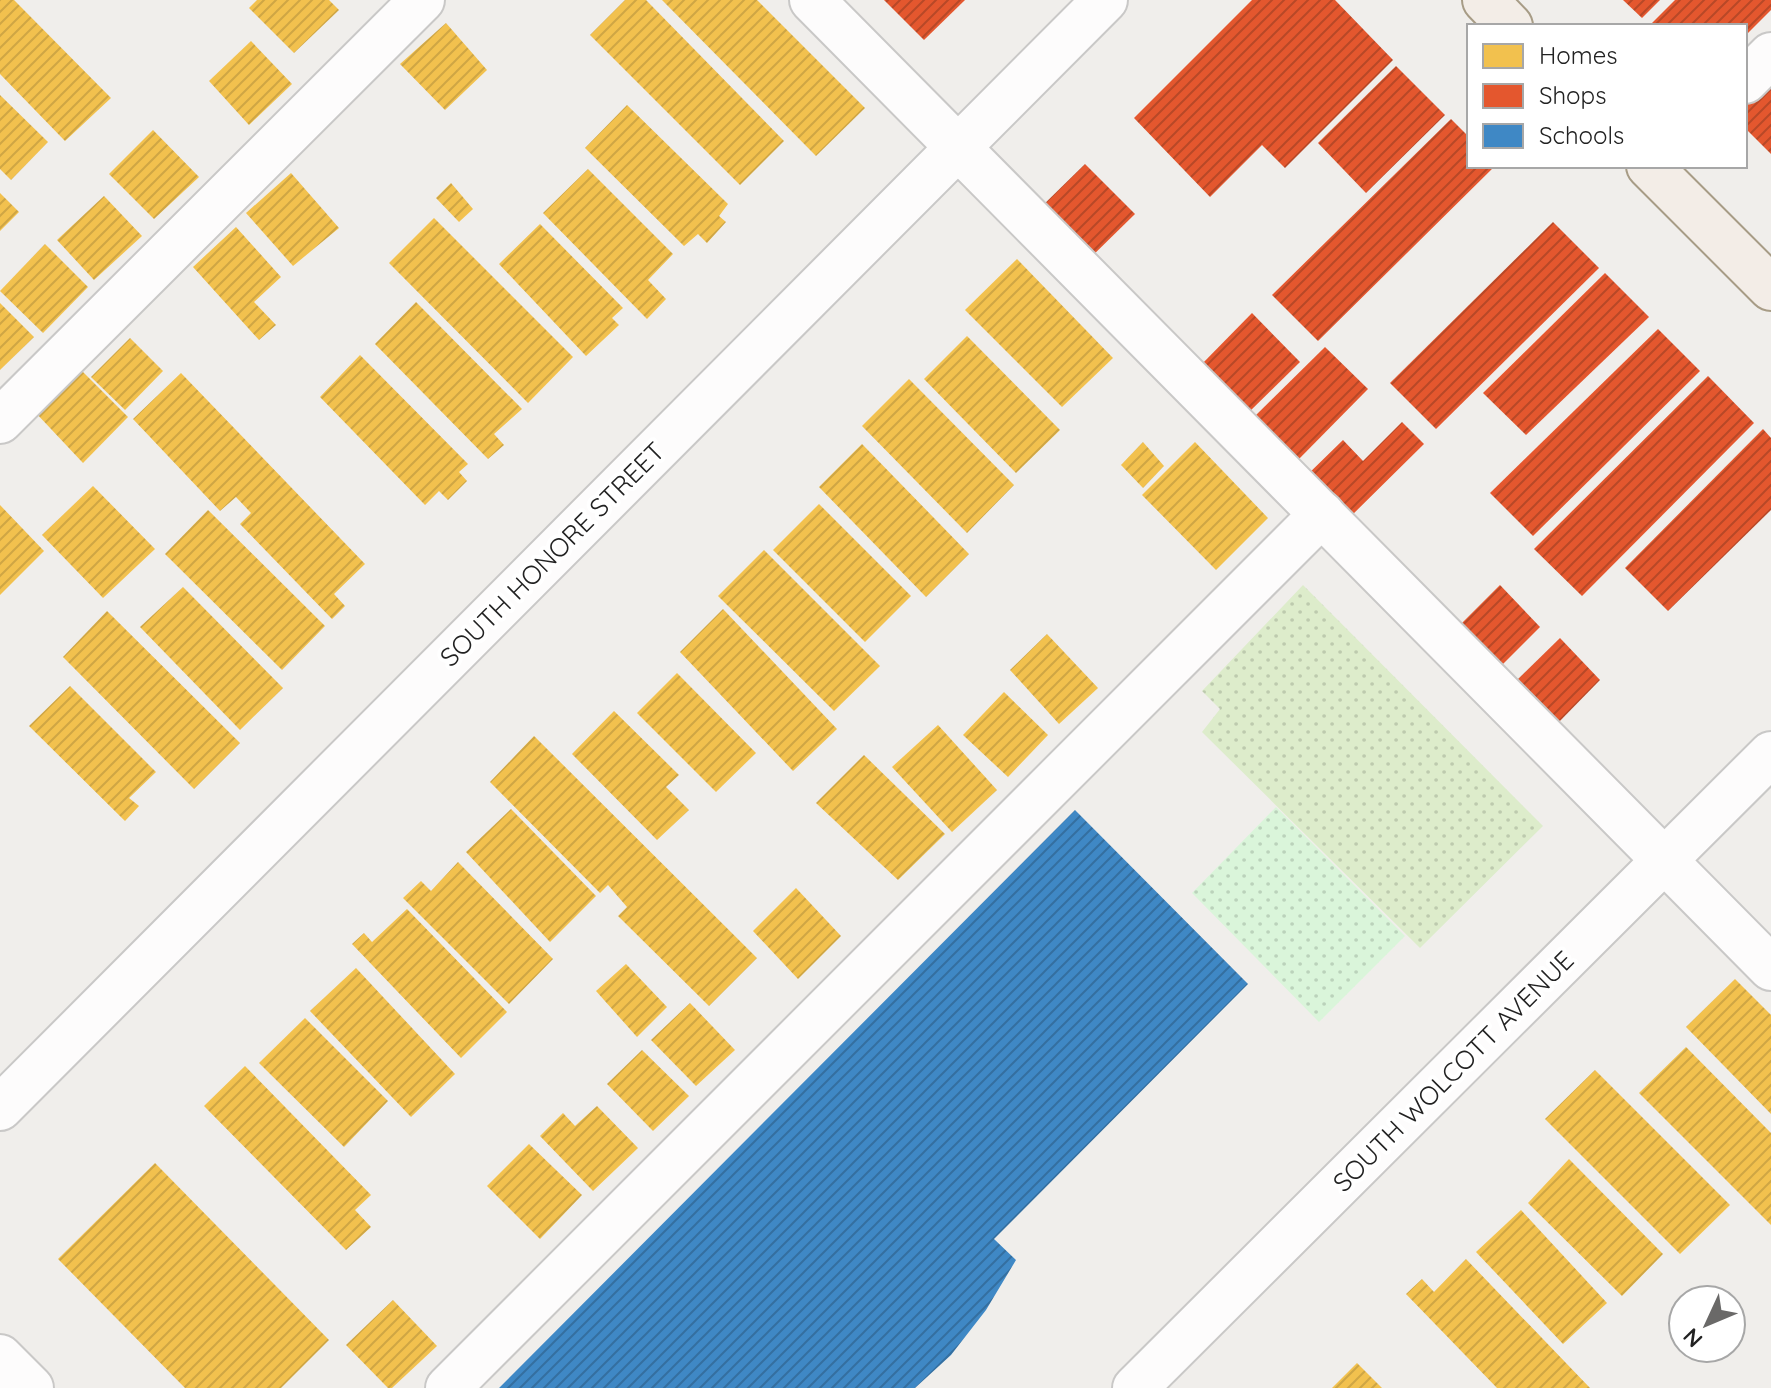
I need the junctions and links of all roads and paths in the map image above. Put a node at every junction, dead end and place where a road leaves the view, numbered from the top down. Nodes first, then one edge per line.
1 (422, 0) edge
2 (812, 0) edge
3 (1105, 0) edge
4 (1485, 0) edge
5 (1508, 24) edge
6 (1771, 55) edge
7 (1747, 79) edge
8 (958, 147) junction
9 (1655, 168) edge
10 (1771, 288) edge
11 (0, 421) edge
12 (1322, 514) junction
13 (1771, 754) edge
14 (1665, 860) junction
15 (1771, 968) edge
16 (0, 1108) edge
17 (0, 1357) edge
18 (31, 1388) edge
19 (448, 1388) edge
20 (1135, 1388) edge

1 - 11 street
2 - 8 street
3 - 8 street, SOUTH HONORE STREET
4 - 5 main road
6 - 7 street
8 - 12 street
8 - 16 street, SOUTH HONORE STREET
9 - 10 main road
12 - 14 street
12 - 19 street
13 - 14 street, SOUTH WOLCOTT AVENUE
14 - 15 street
14 - 20 street, SOUTH WOLCOTT AVENUE
17 - 18 street

